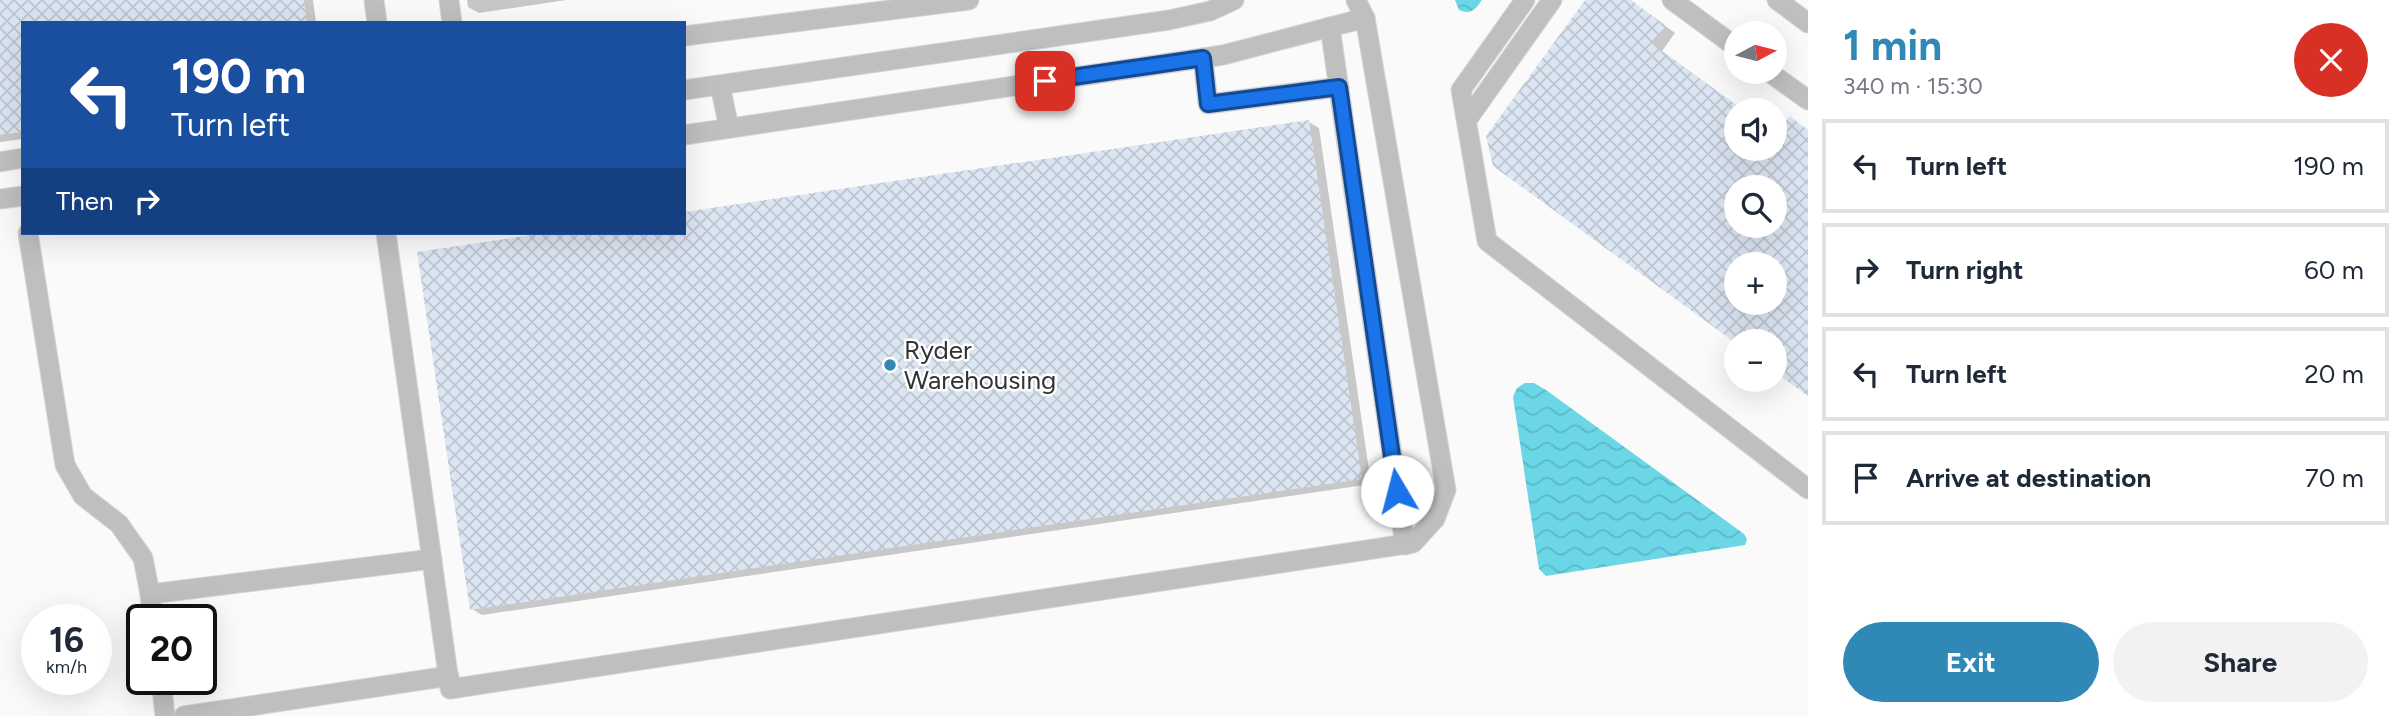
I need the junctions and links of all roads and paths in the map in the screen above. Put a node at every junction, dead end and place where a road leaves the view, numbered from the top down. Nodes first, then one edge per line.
1 (373, 0) edge
2 (449, 0) edge
3 (970, 0) edge
4 (1234, 0) edge
5 (1356, 0) edge
6 (1525, 0) edge
7 (1552, 0) edge
8 (1672, 0) edge
9 (1777, 0) edge
10 (934, 2) edge
11 (890, 5) edge
12 (1209, 6) edge
13 (859, 7) edge
14 (1365, 18) junction
15 (377, 21) edge
16 (452, 21) edge
17 (1808, 23) edge
18 (1330, 27) junction
19 (686, 36) edge
20 (1724, 38) edge
21 (1203, 58) junction
22 (1786, 84) edge
23 (720, 85) junction
24 (1339, 87) junction
25 (686, 90) edge
26 (1808, 100) edge
27 (1466, 120) junction
28 (729, 128) junction
29 (686, 135) edge
30 (21, 158) edge
31 (0, 162) edge
32 (21, 197) edge
33 (0, 199) edge
34 (28, 235) edge
35 (386, 235) edge
36 (1808, 489) edge
37 (1405, 545) junction
38 (432, 559) junction
39 (150, 594) junction
40 (151, 604) edge
41 (449, 676) junction
42 (162, 695) edge
43 (165, 716) edge
44 (184, 716) edge

1 - 15 street
2 - 16 street
3 - 10 street
4 - 12 street
5 - 14 street
6 - 27 street
7 - 27 street
8 - 20 street
9 - 17 street
10 - 11 street
11 - 13 street
12 - 23 street
13 - 19 street
14 - 18 street
14 - 37 street
18 - 21 street
18 - 24 street
21 - 24 street
21 - 28 street
22 - 26 street
23 - 25 street
23 - 28 street
24 - 37 street
27 - 36 street
28 - 29 street
30 - 31 street
32 - 33 street
34 - 39 street
35 - 38 street
37 - 41 street
38 - 39 street
38 - 41 street
39 - 40 street
41 - 44 street
42 - 43 street

